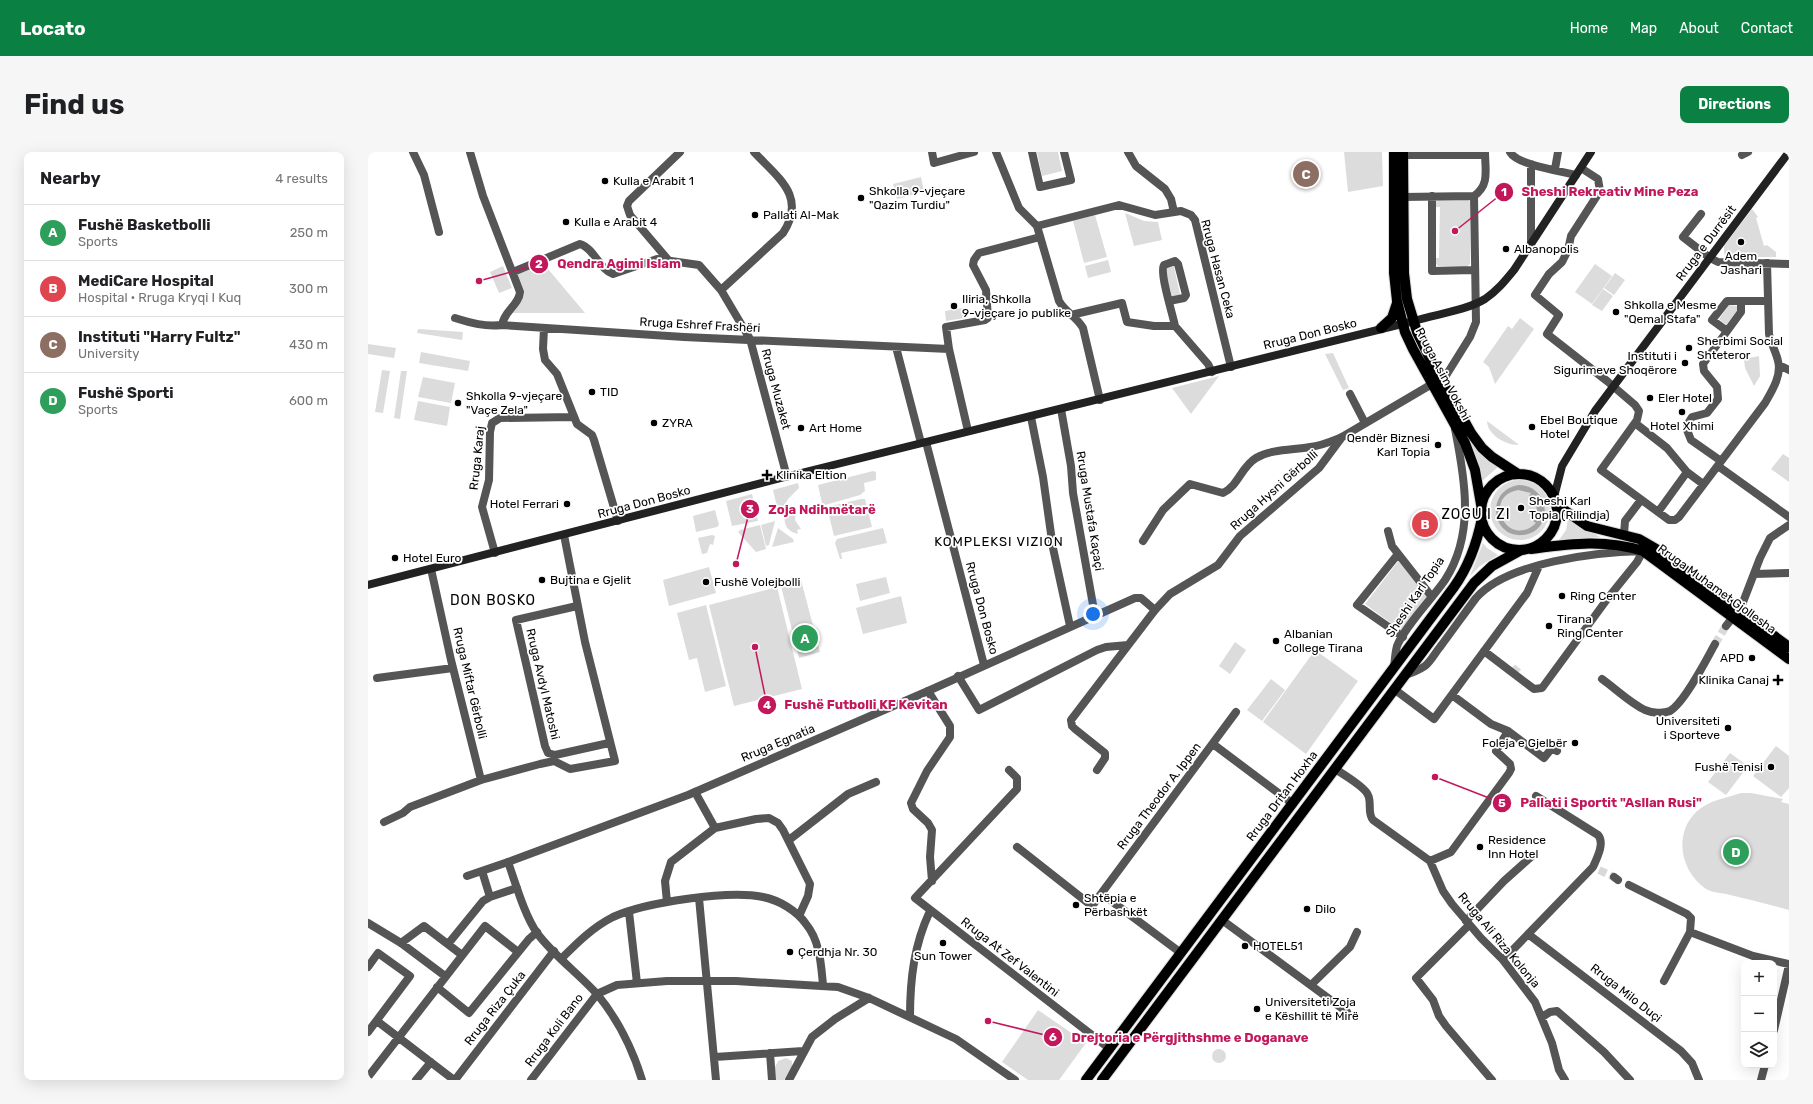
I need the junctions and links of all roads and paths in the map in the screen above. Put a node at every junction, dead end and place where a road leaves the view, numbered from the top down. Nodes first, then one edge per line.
1 (413, 152) edge
2 (470, 152) edge
3 (680, 152) edge
4 (754, 152) edge
5 (932, 152) edge
6 (974, 152) edge
7 (996, 152) edge
8 (1032, 152) edge
9 (1064, 152) edge
10 (1128, 152) edge
11 (1510, 152) edge
12 (1558, 152) edge
13 (1591, 152) edge
14 (1789, 152) edge
15 (1400, 153) edge
16 (1485, 153) edge
17 (1531, 164) junction
18 (1555, 169) junction
19 (1579, 172) junction
20 (1432, 196) junction
21 (1474, 196) junction
22 (1403, 197) junction
23 (1174, 212) junction
24 (1701, 214) dead end
25 (1037, 226) junction
26 (439, 232) dead end
27 (1040, 237) junction
28 (1531, 244) junction
29 (1710, 258) junction
30 (670, 262) junction
31 (1766, 263) junction
32 (1789, 264) edge
33 (1474, 270) junction
34 (513, 272) junction
35 (721, 290) junction
36 (1170, 301) junction
37 (1741, 301) junction
38 (1767, 301) junction
39 (1397, 302) junction
40 (1476, 304) junction
41 (1071, 315) junction
42 (455, 318) dead end
43 (1414, 321) junction
44 (1403, 324) junction
45 (502, 325) junction
46 (1175, 326) junction
47 (544, 328) junction
48 (1381, 328) junction
49 (1727, 331) junction
50 (750, 339) junction
51 (896, 347) junction
52 (949, 349) junction
53 (1779, 365) junction
54 (1231, 367) junction
55 (1789, 370) edge
56 (1212, 372) junction
57 (1437, 383) junction
58 (1613, 387) junction
59 (1350, 394) dead end
60 (1100, 400) junction
61 (1061, 409) junction
62 (573, 417) junction
63 (1031, 417) junction
64 (1365, 423) junction
65 (1454, 423) junction
66 (1635, 423) junction
67 (968, 431) junction
68 (1342, 437) junction
69 (923, 443) junction
70 (1720, 464) junction
71 (1687, 472) junction
72 (1518, 474) junction
73 (787, 477) junction
74 (1703, 484) junction
75 (1641, 500) junction
76 (1555, 501) junction
77 (1658, 512) junction
78 (1482, 514) junction
79 (1789, 517) edge
80 (618, 520) junction
81 (1789, 525) edge
82 (1388, 531) dead end
83 (1624, 534) junction
84 (564, 535) junction
85 (1143, 541) dead end
86 (1526, 550) junction
87 (1643, 551) junction
88 (495, 553) junction
89 (1398, 554) junction
90 (1539, 566) junction
91 (431, 569) junction
92 (1789, 573) edge
93 (1754, 574) junction
94 (368, 585) edge
95 (1432, 597) junction
96 (577, 606) junction
97 (1155, 610) junction
98 (1736, 614) junction
99 (1095, 616) junction
100 (1070, 626) junction
101 (1726, 626) tunnel mouth
102 (1402, 637) junction
103 (1715, 644) tunnel mouth
104 (1128, 645) junction
105 (1789, 647) edge
106 (1484, 651) junction
107 (1789, 659) edge
108 (984, 665) junction
109 (453, 668) junction
110 (1394, 668) junction
111 (1405, 675) junction
112 (958, 676) junction
113 (377, 678) dead end
114 (1602, 679) dead end
115 (1394, 689) junction
116 (928, 691) junction
117 (1452, 695) junction
118 (1236, 712) dead end
119 (1508, 731) junction
120 (609, 743) junction
121 (1213, 744) junction
122 (1557, 751) dead end
123 (1335, 769) junction
124 (1009, 770) dead end
125 (1097, 770) dead end
126 (481, 780) junction
127 (876, 782) dead end
128 (696, 792) junction
129 (1536, 796) dead end
130 (1293, 804) junction
131 (384, 822) dead end
132 (715, 828) junction
133 (789, 840) junction
134 (1017, 847) dead end
135 (1532, 856) dead end
136 (1430, 861) junction
137 (508, 862) junction
138 (482, 871) junction
139 (467, 876) dead end
140 (932, 881) junction
141 (1629, 885) dead end
142 (517, 888) junction
143 (1102, 894) junction
144 (490, 897) junction
145 (699, 898) junction
146 (667, 902) junction
147 (930, 911) junction
148 (629, 912) junction
149 (799, 916) junction
150 (1222, 920) junction
151 (368, 923) edge
152 (1468, 923) junction
153 (537, 932) junction
154 (1357, 932) dead end
155 (1690, 932) junction
156 (1528, 934) junction
157 (401, 942) junction
158 (448, 944) junction
159 (554, 951) junction
160 (518, 952) junction
161 (1181, 953) junction
162 (462, 955) junction
163 (561, 959) junction
164 (1503, 960) junction
165 (1789, 965) edge
166 (368, 967) edge
167 (445, 976) junction
168 (707, 980) junction
169 (1664, 981) dead end
170 (637, 983) junction
171 (823, 985) junction
172 (1311, 985) junction
173 (437, 987) junction
174 (597, 994) junction
175 (869, 998) junction
176 (1348, 1012) dead end
177 (910, 1017) junction
178 (1542, 1017) junction
179 (1777, 1017) edge
180 (377, 1021) junction
181 (368, 1032) edge
182 (399, 1037) junction
183 (1110, 1049) junction
184 (803, 1051) junction
185 (770, 1053) junction
186 (715, 1057) junction
187 (431, 1062) junction
188 (1764, 1068) edge
189 (368, 1077) edge
190 (416, 1080) edge
191 (454, 1080) edge
192 (531, 1080) edge
193 (642, 1080) edge
194 (716, 1080) edge
195 (772, 1080) edge
196 (789, 1080) edge
197 (1015, 1080) edge
198 (1086, 1080) edge
199 (1102, 1080) edge
200 (1492, 1080) edge
201 (1564, 1080) edge
202 (1630, 1080) edge
203 (1699, 1080) edge
204 (1761, 1080) edge

1 - 26 street
2 - 34 street
3 - 30 street
4 - 35 street
5 - 6 street
7 - 25 street
8 - 9 street
10 - 23 street
11 - 17 street
12 - 18 street
13 - 19 main road, Rruga Don Bosko
14 - 29 main road, Rruga e Durrësit
15 - 16 street
15 - 22 main road, Rruga Asim Vokshi
15 - 39 main road, Rruga Asim Vokshi
16 - 21 street
17 - 18 street
17 - 28 street
18 - 19 street
19 - 28 main road, Rruga Don Bosko
19 - 58 street
20 - 21 street
20 - 22 street
20 - 33 street
21 - 33 street
22 - 43 main road, Rruga Asim Vokshi
23 - 25 street, Rruga Hasan Ceka
23 - 54 street, Rruga Hasan Ceka
24 - 29 street
25 - 27 street
27 - 41 street
27 - 52 street
28 - 40 main road, Rruga Don Bosko
29 - 31 street
29 - 58 main road, Rruga e Durrësit
30 - 34 street, Rruga Muzaket
30 - 35 street, Rruga Muzaket
31 - 32 street
31 - 38 street
33 - 40 street
34 - 45 street
35 - 50 street, Rruga Muzaket
36 - 36 street
36 - 46 street
37 - 38 street
37 - 49 street
37 - 49 street
38 - 53 street
39 - 44 main road, Rruga Asim Vokshi
39 - 48 main road
40 - 43 main road, Rruga Don Bosko
40 - 57 street
41 - 46 street
41 - 60 street
42 - 45 street, Rruga Eshref Frashëri
43 - 44 main road, Rruga Don Bosko
43 - 57 main road, Rruga Asim Vokshi
44 - 48 main road, Rruga Don Bosko
44 - 57 main road, Rruga Asim Vokshi
45 - 47 street, Rruga Eshref Frashëri
46 - 56 street
47 - 50 street, Rruga Eshref Frashëri
47 - 62 street
48 - 54 main road, Rruga Don Bosko
49 - 70 street
50 - 51 street, Rruga Eshref Frashëri
50 - 73 street, Rruga Muzaket
51 - 52 street, Rruga Eshref Frashëri
51 - 69 street
52 - 67 street
53 - 55 street
53 - 70 street
54 - 56 main road, Rruga Don Bosko
56 - 60 main road, Rruga Don Bosko
57 - 64 street, Rruga Hysni Gërbolli
57 - 65 main road, Rruga Asim Vokshi
57 - 72 main road, Rruga Asim Vokshi
58 - 66 street
58 - 76 main road, Rruga e Durrësit
59 - 64 street
60 - 61 main road, Rruga Don Bosko
61 - 63 main road, Rruga Don Bosko
61 - 99 street, Rruga Mustafa Kaçaçi
62 - 80 street
62 - 88 street, Rruga Karaj
63 - 67 main road, Rruga Don Bosko
63 - 100 street
64 - 68 street, Rruga Hysni Gërbolli
65 - 78 main road, Rruga Asim Vokshi
65 - 95 street, Sheshi Karl Topia
66 - 71 street
66 - 75 street
67 - 69 main road, Rruga Don Bosko
68 - 85 street
68 - 97 street, Rruga Hysni Gërbolli
69 - 73 main road, Rruga Don Bosko
69 - 108 street, Rruga Don Bosko
70 - 74 street
70 - 79 street
71 - 74 street
71 - 77 street
72 - 76 main road
72 - 78 main road
73 - 80 main road, Rruga Don Bosko
74 - 77 street
75 - 77 street
75 - 83 street
76 - 83 main road, Rruga Muhamet Gjollesha
76 - 86 main road
78 - 86 main road
78 - 110 main road, Rruga Dritan Hoxha
80 - 84 main road, Rruga Don Bosko
81 - 93 street
82 - 89 street
83 - 98 main road, Rruga Muhamet Gjollesha
84 - 88 main road, Rruga Don Bosko
84 - 96 street
86 - 87 main road, Rruga Muhamet Gjollesha
86 - 111 main road
87 - 90 street
87 - 98 main road, Rruga Muhamet Gjollesha
87 - 106 street
88 - 91 main road, Rruga Don Bosko
89 - 95 street
89 - 102 street
90 - 106 street
90 - 111 street
91 - 94 main road, Rruga Don Bosko
91 - 109 street, Rruga Miftar Gërbolli
92 - 93 street
93 - 98 street
95 - 102 street, Sheshi Karl Topia
96 - 120 street
96 - 120 street, Rruga Avdyl Matoshi
97 - 99 street, Rruga Egnatia
97 - 104 street, Rruga Hysni Gërbolli
98 - 101 street
98 - 105 main road, Rruga Muhamet Gjollesha
98 - 107 main road, Rruga Muhamet Gjollesha
99 - 100 street, Rruga Egnatia
100 - 108 street, Rruga Egnatia
102 - 110 street, Sheshi Karl Topia
103 - 114 street
104 - 112 street
104 - 125 street, Rruga Hysni Gërbolli
106 - 117 street
108 - 112 street, Rruga Egnatia
109 - 113 street
109 - 126 street, Rruga Miftar Gërbolli
110 - 130 main road, Rruga Dritan Hoxha
111 - 115 main road
112 - 116 street, Rruga Egnatia
115 - 117 street
115 - 123 main road
116 - 128 street, Rruga Egnatia
116 - 140 street
117 - 119 street
118 - 121 street, Rruga Theodor A. Ippen
119 - 122 street
119 - 136 street
120 - 126 street
121 - 130 street
121 - 143 street, Rruga Theodor A. Ippen
123 - 136 street
123 - 150 main road
124 - 140 street, Rruga At Zef Valentini
126 - 131 street
127 - 133 street
128 - 132 street
128 - 137 street, Rruga Egnatia
129 - 156 street
130 - 161 main road, Rruga Dritan Hoxha
132 - 133 street
132 - 146 street
133 - 149 street
134 - 143 street, Rruga Theodor A. Ippen
135 - 152 street
136 - 152 street, Rruga Ali Riza Kolonja
137 - 138 street, Rruga Egnatia
137 - 142 street
138 - 139 street, Rruga Egnatia
138 - 144 street
140 - 147 street, Rruga At Zef Valentini
141 - 155 street
142 - 144 street
142 - 153 street
143 - 161 street
144 - 158 street
145 - 146 street
145 - 149 street
145 - 168 street
146 - 148 street
147 - 177 street
147 - 183 street, Rruga At Zef Valentini
148 - 163 street
148 - 170 street
149 - 171 street
150 - 172 street
150 - 199 main road
151 - 157 street
152 - 164 street, Rruga Ali Riza Kolonja
152 - 200 street
153 - 159 street
153 - 160 street
154 - 172 street
155 - 165 street
155 - 169 street
156 - 164 street
156 - 203 street, Rruga Milo Duçi
157 - 158 street
157 - 167 street
158 - 162 street
159 - 163 street
159 - 191 street, Rruga Riza Çuka
160 - 162 street
160 - 173 street
161 - 183 main road, Rruga Dritan Hoxha
162 - 167 street
163 - 174 street
164 - 178 street, Rruga Ali Riza Kolonja
165 - 179 street
166 - 180 street
167 - 173 street
168 - 170 street
168 - 171 street
168 - 186 street
170 - 174 street
171 - 175 street
172 - 176 street
173 - 182 street
174 - 192 street, Rruga Koli Bano
174 - 193 street
175 - 177 street
175 - 184 street
177 - 197 street
178 - 201 street, Rruga Ali Riza Kolonja
178 - 202 street
180 - 181 street
180 - 182 street, Rruga Riza Çuka
182 - 187 street, Rruga Riza Çuka
182 - 189 street
183 - 198 main road, Rruga Dritan Hoxha
184 - 185 street
184 - 196 street
185 - 186 street
185 - 195 street
186 - 194 street
187 - 190 street
187 - 191 street, Rruga Riza Çuka
188 - 204 street

